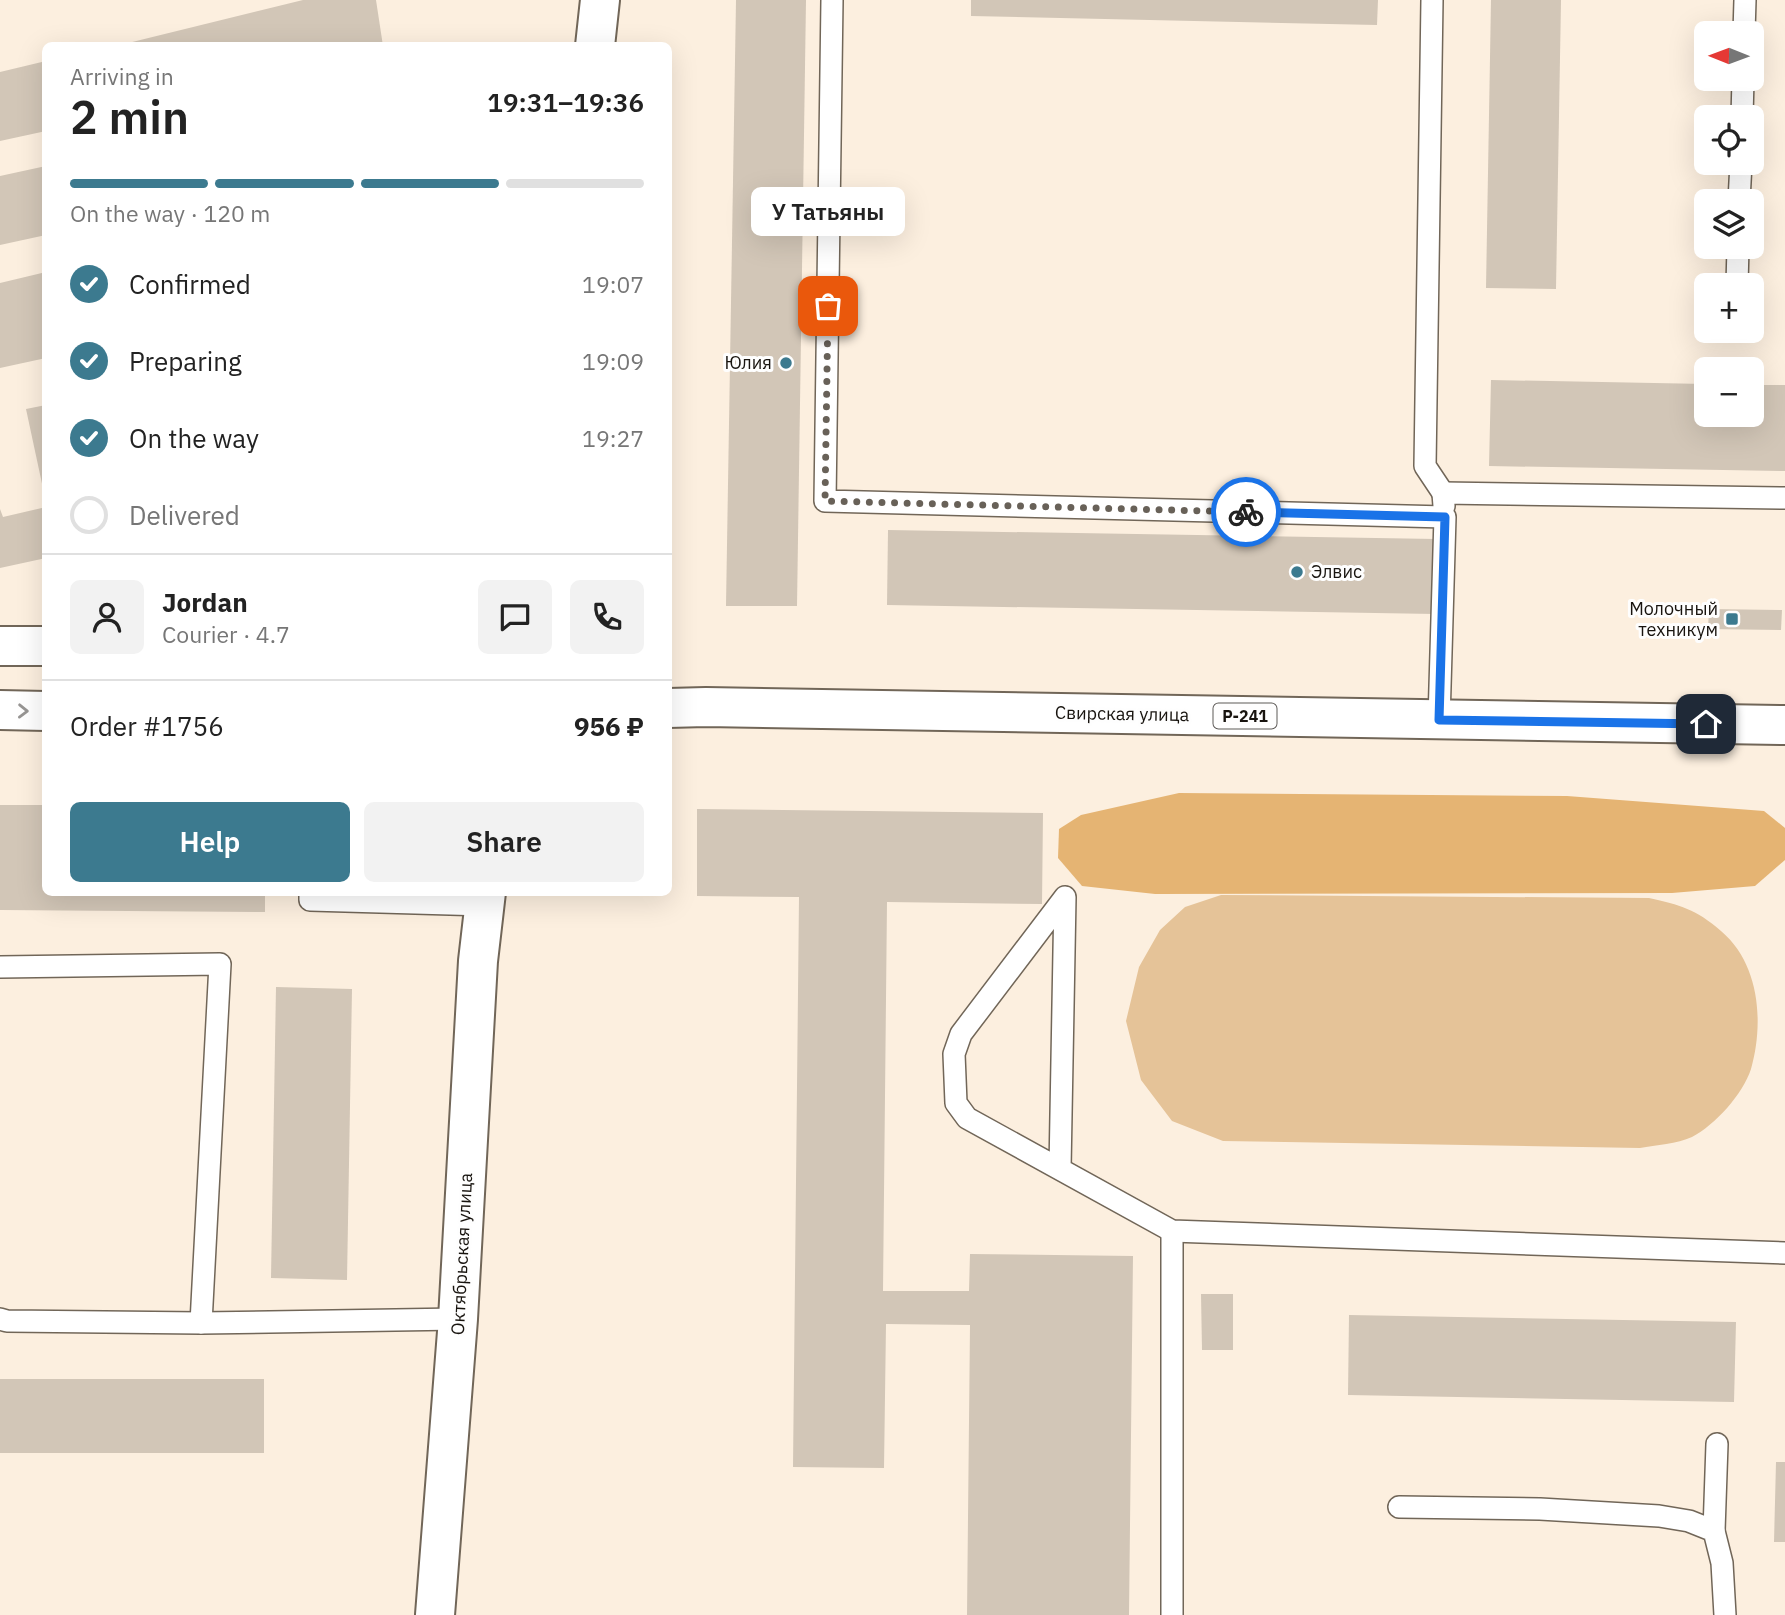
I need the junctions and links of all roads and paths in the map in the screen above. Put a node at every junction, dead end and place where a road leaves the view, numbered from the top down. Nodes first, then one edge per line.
1 (600, 0) edge
2 (832, 0) edge
3 (1432, 0) edge
4 (1745, 0) edge
5 (1744, 21) edge
6 (595, 42) edge
7 (1443, 493) junction
8 (1785, 498) edge
9 (1445, 517) junction
10 (0, 646) edge
11 (42, 646) edge
12 (687, 708) edge
13 (0, 710) edge
14 (42, 711) edge
15 (1439, 720) junction
16 (1785, 725) edge
17 (310, 896) edge
18 (485, 899) edge
19 (0, 967) edge
20 (1060, 1169) junction
21 (1172, 1230) junction
22 (1785, 1253) edge
23 (0, 1319) edge
24 (458, 1319) junction
25 (201, 1323) junction
26 (1717, 1444) dead end
27 (1399, 1507) dead end
28 (1714, 1531) junction
29 (435, 1615) edge
30 (1172, 1615) edge
31 (1725, 1615) edge

1 - 6 main road
2 - 9 lane
3 - 7 lane
4 - 5 lane
7 - 8 lane
7 - 9 lane
9 - 15 lane
10 - 11 main road
12 - 15 main road, Свирская улица / Р-241
13 -> 14 main road
15 - 16 main road, Свирская улица / Р-241
17 - 18 lane
18 - 24 main road, Октябрьская улица
19 - 25 lane
20 - 20 lane
20 - 21 lane
21 - 22 lane
21 - 30 lane
23 - 25 lane
24 - 25 lane
24 - 29 main road, Октябрьская улица
26 - 28 lane
27 - 28 lane
28 - 31 lane

